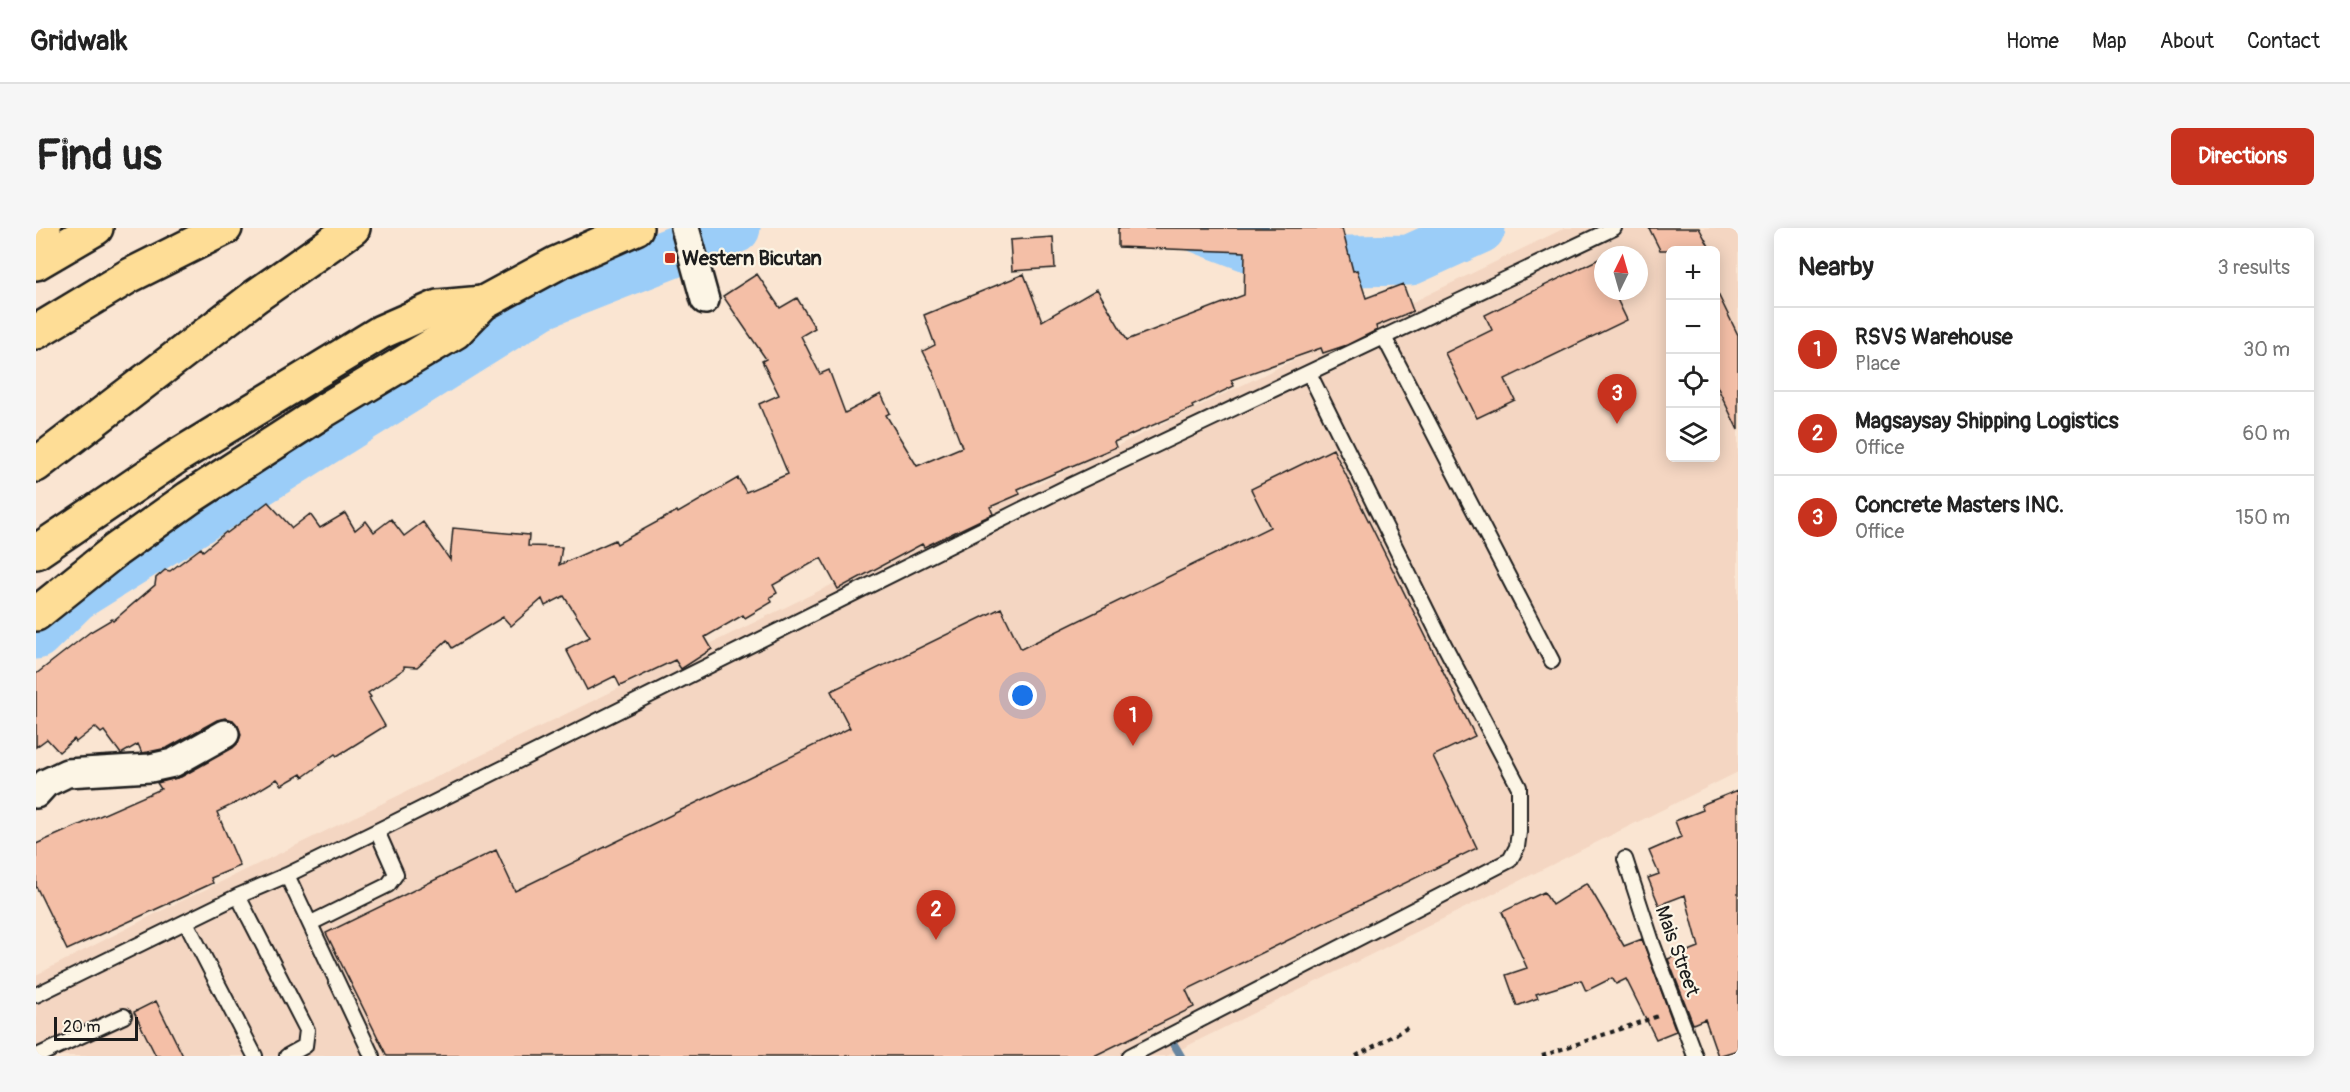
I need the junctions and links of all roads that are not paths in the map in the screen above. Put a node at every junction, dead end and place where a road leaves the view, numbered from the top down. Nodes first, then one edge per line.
1 (44, 228) edge
2 (96, 228) edge
3 (225, 228) edge
4 (353, 228) edge
5 (636, 228) edge
6 (1614, 228) edge
7 (36, 231) edge
8 (686, 232) edge
9 (36, 263) edge
10 (702, 289) dead end
11 (483, 303) junction
12 (36, 332) edge
13 (1384, 337) junction
14 (1309, 373) junction
15 (36, 465) edge
16 (36, 552) edge
17 (36, 614) edge
18 (1552, 661) dead end
19 (225, 734) dead end
20 (36, 794) edge
21 (377, 831) junction
22 (1625, 859) dead end
23 (287, 875) junction
24 (238, 896) junction
25 (186, 922) junction
26 (311, 923) junction
27 (36, 995) edge
28 (124, 1016) dead end
29 (37, 1056) edge
30 (255, 1056) edge
31 (287, 1056) edge
32 (372, 1056) edge
33 (1130, 1056) edge
34 (1695, 1056) edge

1 - 7 main road
2 - 9 main road
3 - 12 main road
4 - 15 main road
5 - 11 main road
6 - 13 lane
8 - 10 street
11 - 16 main road
11 - 17 main road
13 - 14 lane
13 - 18 lane
14 - 21 lane
14 - 33 lane
19 - 20 street
21 - 23 lane
21 - 26 lane
22 - 34 lane, Mais Street
23 - 24 lane
23 - 26 lane
24 - 25 lane
24 - 31 lane
25 - 27 lane
25 - 30 lane
26 - 32 lane
28 - 29 lane

